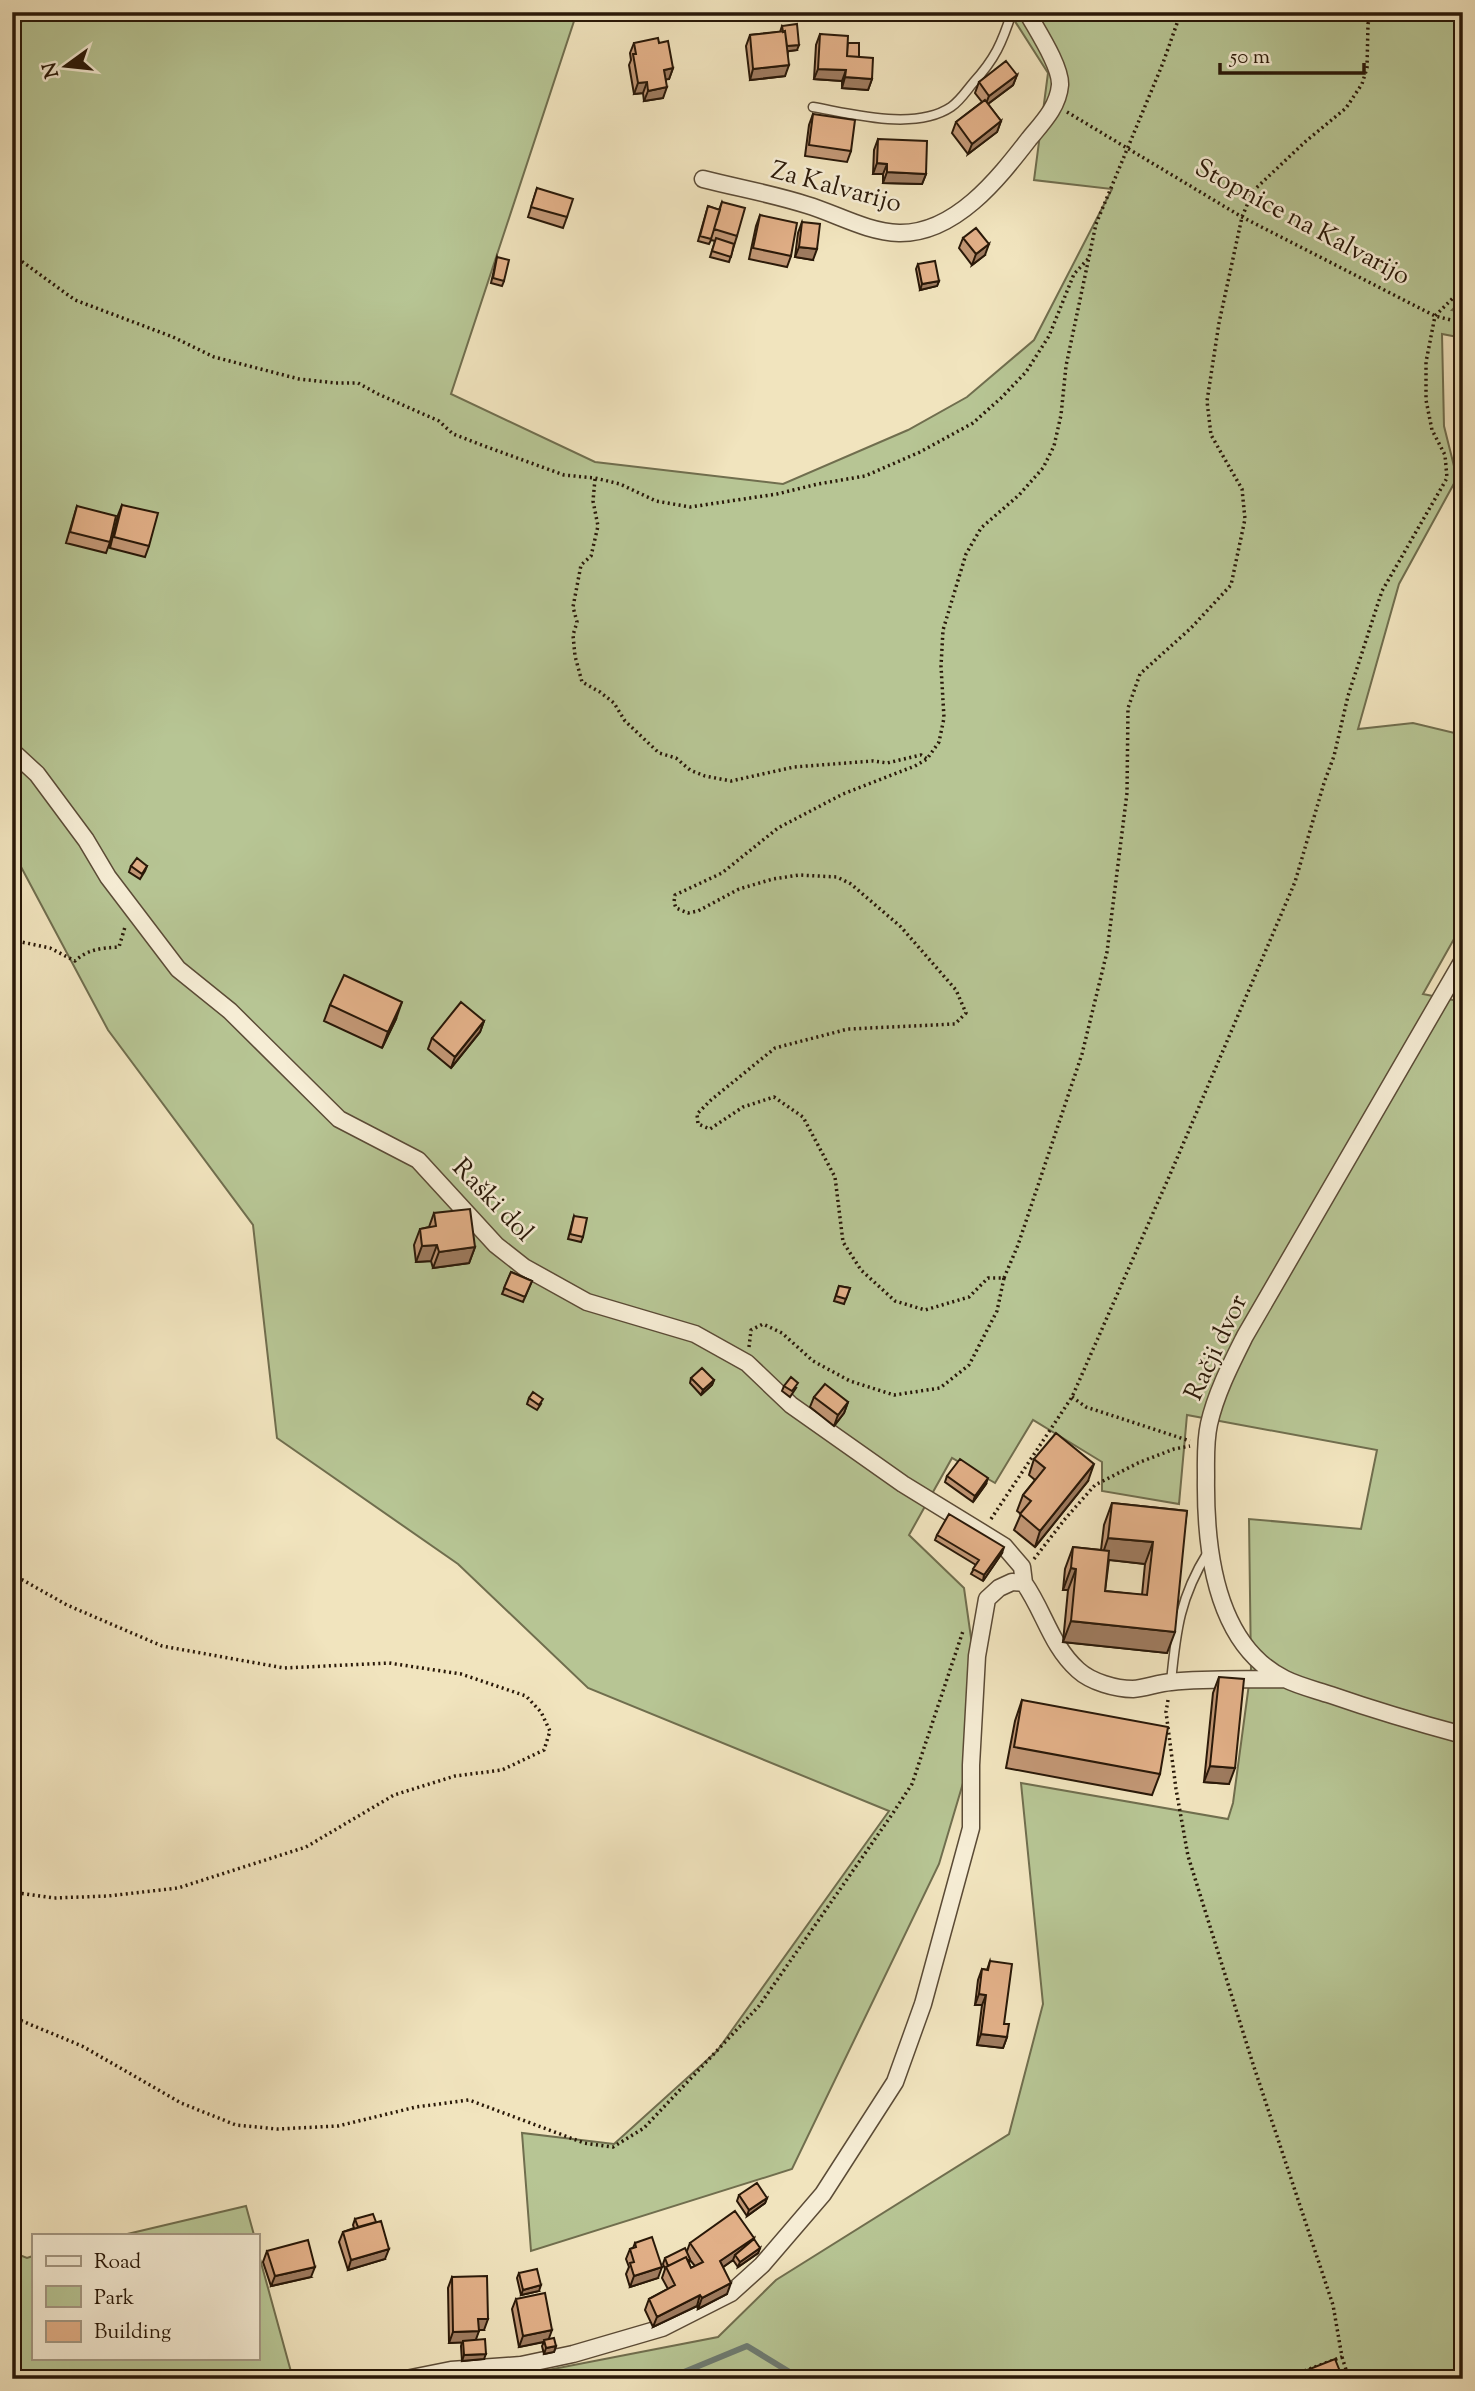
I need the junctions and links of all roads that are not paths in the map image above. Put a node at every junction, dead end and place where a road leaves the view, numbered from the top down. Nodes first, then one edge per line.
1 (1012, 12) edge
2 (1027, 12) edge
3 (813, 107) dead end
4 (703, 179) dead end
5 (12, 751) edge
6 (1463, 960) edge
7 (1210, 1550) junction
8 (1023, 1575) junction
9 (1285, 1679) junction
10 (1171, 1682) junction
11 (1463, 1735) edge
12 (406, 2379) edge

1 - 3 lane
2 - 4 street, Za Kalvarijo
5 - 8 street, Raški dol
6 - 7 street, Račji dvor
7 - 9 street, Račji dvor
7 - 10 lane
8 - 10 street, Raški dol
8 - 12 street
9 - 10 street, Raški dol
9 - 11 street, Račji dvor

